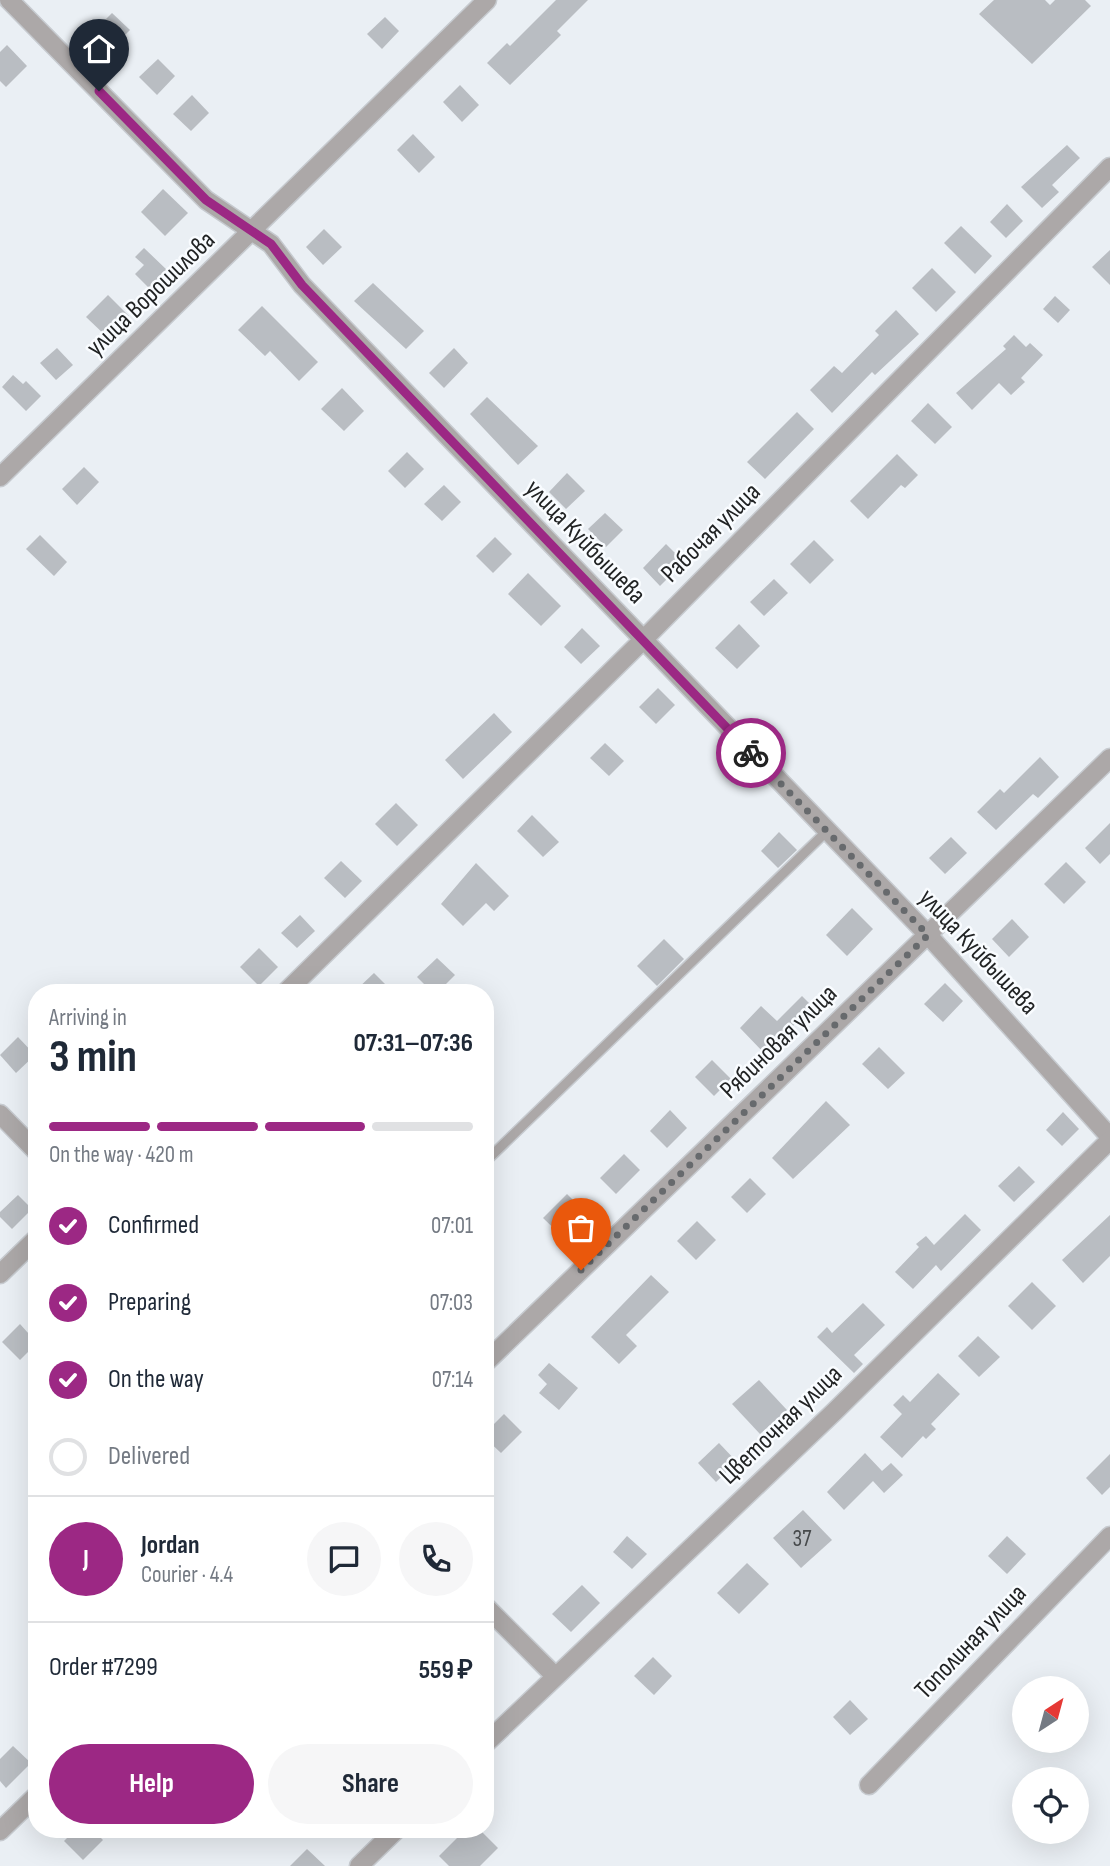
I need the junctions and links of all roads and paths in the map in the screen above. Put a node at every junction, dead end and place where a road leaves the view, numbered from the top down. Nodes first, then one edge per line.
1 (9, 0) edge
2 (487, 0) edge
3 (1110, 167) edge
4 (254, 230) junction
5 (0, 477) edge
6 (643, 640) junction
7 (1110, 758) edge
8 (827, 831) junction
9 (928, 935) junction
10 (294, 984) edge
11 (0, 1114) edge
12 (1110, 1138) edge
13 (28, 1143) edge
14 (494, 1153) edge
15 (28, 1247) edge
16 (0, 1274) edge
17 (494, 1354) edge
18 (1110, 1536) edge
19 (494, 1615) edge
20 (555, 1676) junction
21 (494, 1735) edge
22 (869, 1785) dead end
23 (28, 1804) edge
24 (0, 1831) edge
25 (388, 1838) edge
26 (359, 1866) edge

1 - 4 street, улица Куйбышева
2 - 4 street, улица Ворошилова
3 - 6 street, Рабочая улица
4 - 5 street, улица Ворошилова
4 - 6 street, улица Куйбышева
6 - 8 street, улица Куйбышева
6 - 10 street, Рабочая улица
7 - 9 street, Рябиновая улица
8 - 9 street, улица Куйбышева
8 - 14 lane
9 - 12 street, улица Куйбышева
9 - 17 street, Рябиновая улица
11 - 13 street
12 - 20 street, Цветочная улица
15 - 16 street
18 - 22 street, Тополиная улица
19 - 20 street
20 - 21 street, Цветочная улица
23 - 24 street
25 - 26 street

